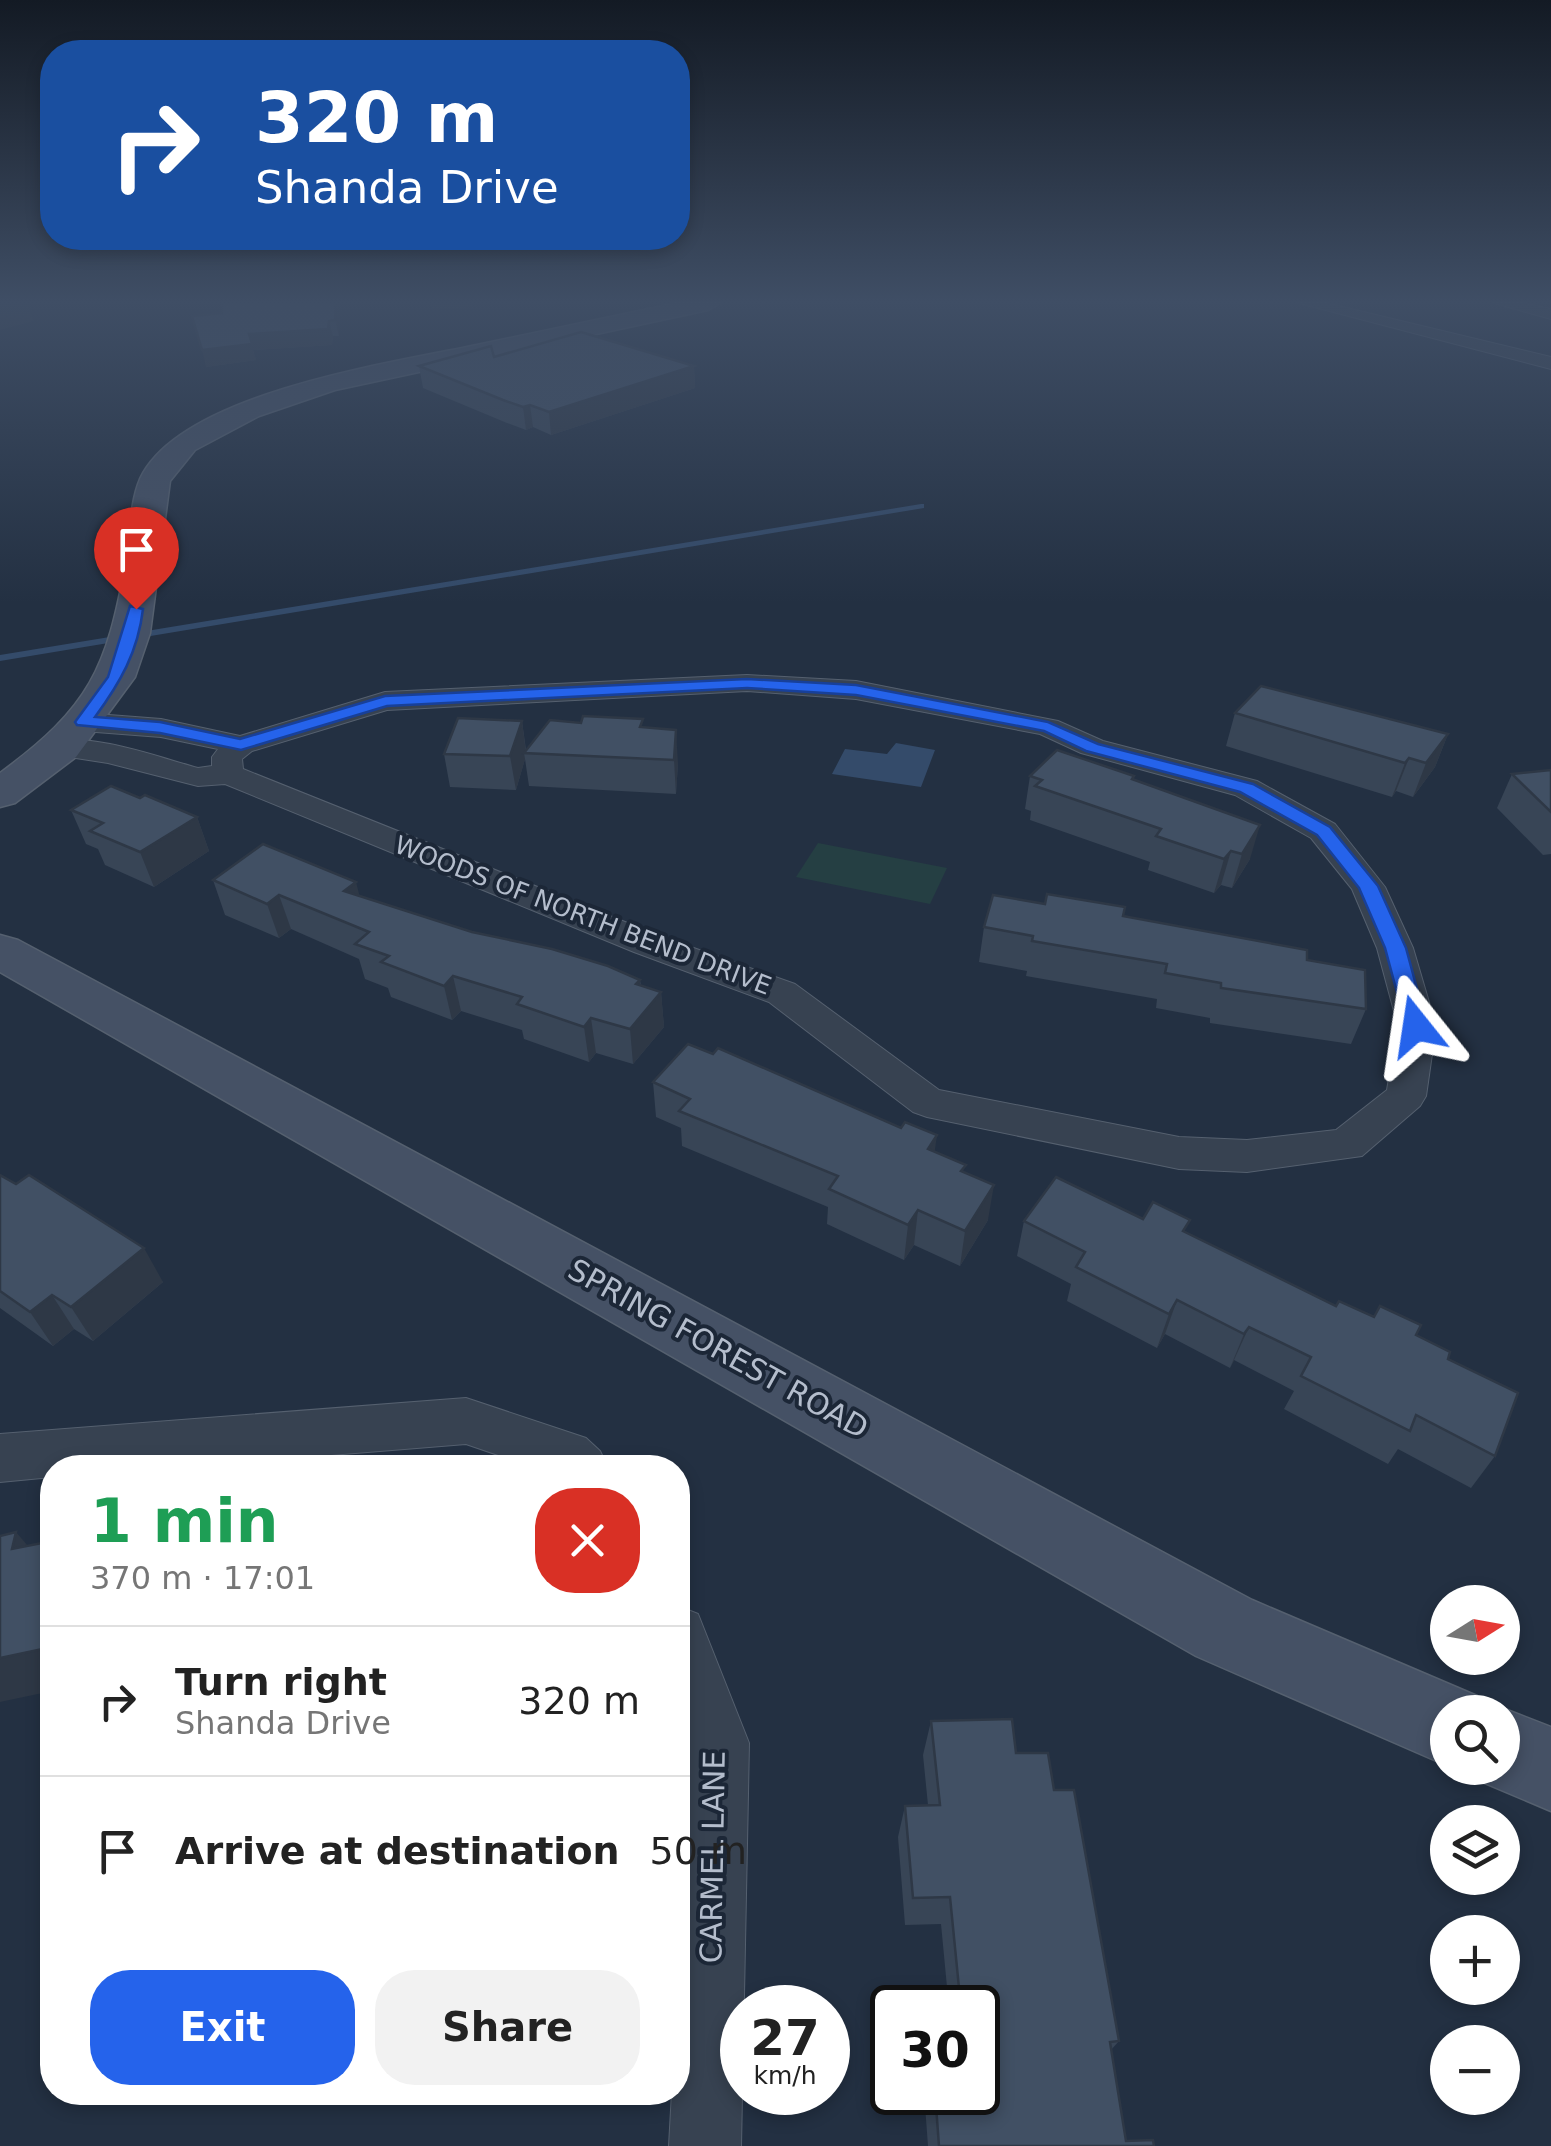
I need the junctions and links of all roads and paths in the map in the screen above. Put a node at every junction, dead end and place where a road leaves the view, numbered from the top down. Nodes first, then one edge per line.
1 (270, 403) edge
2 (83, 722) junction
3 (241, 745) junction
4 (61, 748) junction
5 (228, 774) junction
6 (0, 794) edge
7 (0, 951) edge
8 (569, 1455) edge
9 (0, 1458) edge
10 (690, 1666) edge
11 (1430, 1718) edge
12 (1520, 1757) edge
13 (1551, 1770) edge
14 (705, 2146) edge

1 - 2 street
2 - 3 street, WOODS OF NORTH BEND DRIVE
2 - 4 street
3 - 5 street
3 - 5 street, WOODS OF NORTH BEND DRIVE
4 - 5 street, WOODS OF NORTH BEND DRIVE
4 - 6 street
7 - 11 street, SPRING FOREST ROAD
8 - 9 street
10 - 14 street, CARMEL LANE
12 - 13 street

